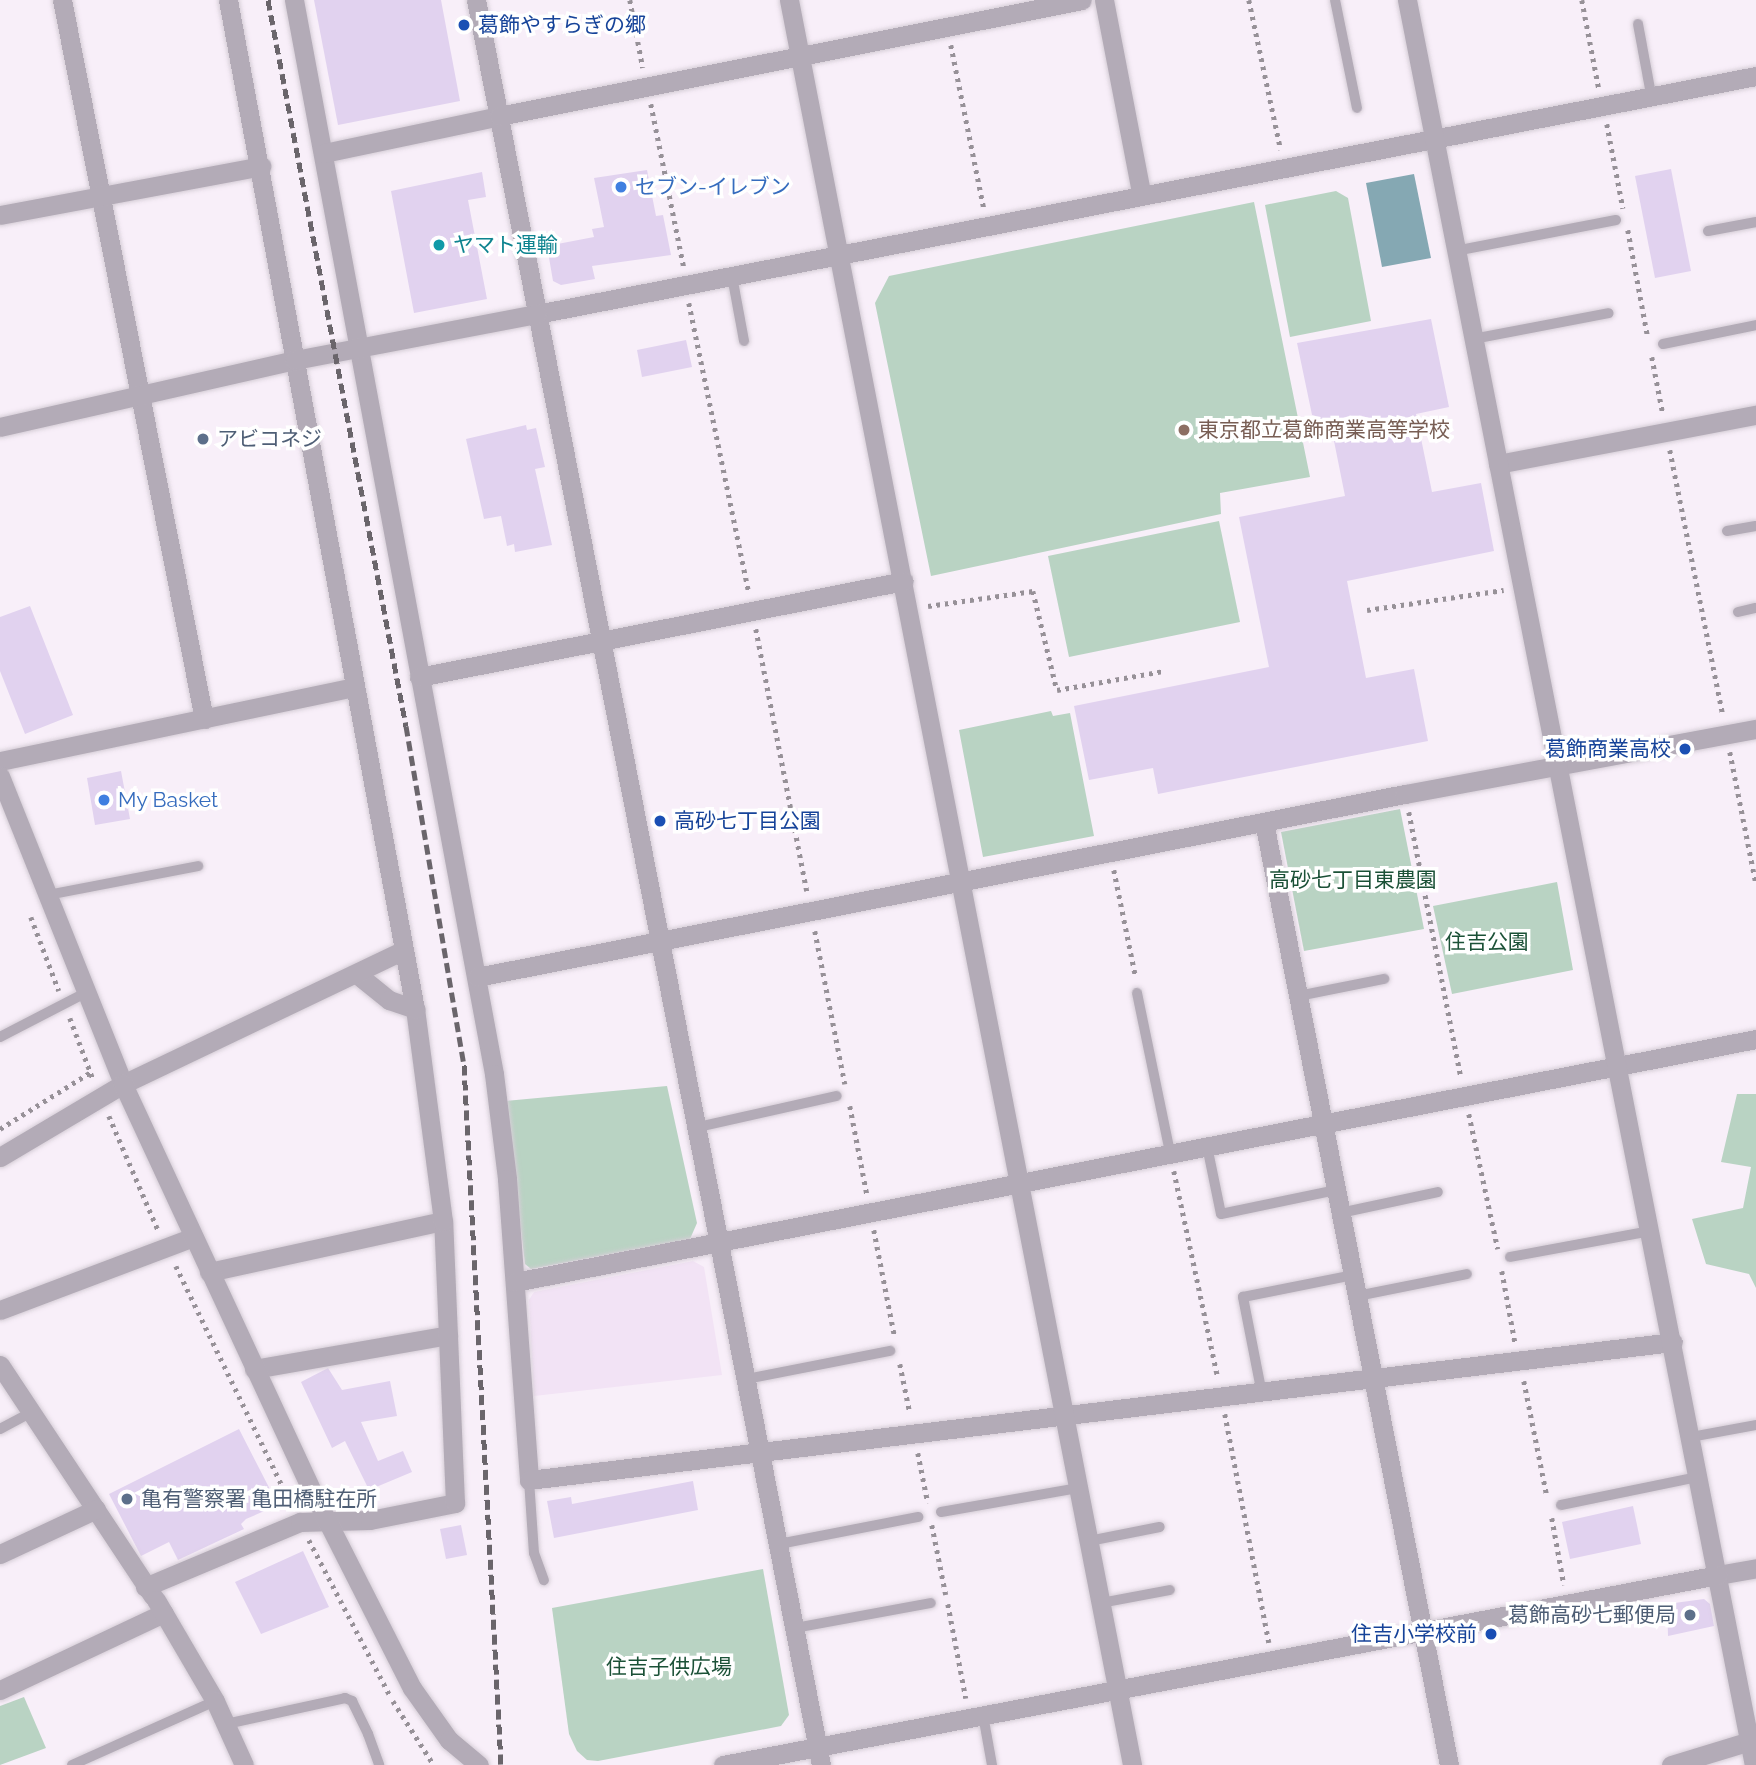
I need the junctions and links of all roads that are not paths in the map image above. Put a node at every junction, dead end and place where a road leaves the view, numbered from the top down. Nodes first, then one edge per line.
1 (62, 0) edge
2 (228, 0) edge
3 (293, 0) edge
4 (476, 0) edge
5 (789, 0) edge
6 (1083, 0) edge
7 (1104, 0) edge
8 (1335, 0) edge
9 (1407, 0) edge
10 (1638, 24) dead end
11 (800, 56) junction
12 (1756, 76) edge
13 (1651, 94) junction
14 (1357, 108) dead end
15 (499, 116) junction
16 (1435, 139) junction
17 (324, 153) junction
18 (261, 166) junction
19 (1141, 192) junction
20 (103, 195) junction
21 (0, 215) edge
22 (1616, 220) dead end
23 (1756, 222) edge
24 (1708, 231) dead end
25 (1455, 251) junction
26 (840, 256) junction
27 (732, 276) junction
28 (1609, 313) dead end
29 (537, 314) junction
30 (1756, 325) edge
31 (1473, 339) junction
32 (744, 341) dead end
33 (1663, 344) dead end
34 (359, 347) junction
35 (295, 360) junction
36 (143, 395) junction
37 (1756, 415) edge
38 (0, 427) edge
39 (1498, 464) junction
40 (1756, 526) edge
41 (1727, 531) dead end
42 (904, 581) junction
43 (1756, 608) edge
44 (1738, 612) dead end
45 (602, 640) junction
46 (419, 677) junction
47 (353, 687) junction
48 (204, 719) junction
49 (1756, 730) edge
50 (0, 761) edge
51 (1558, 766) junction
52 (0, 776) edge
53 (1264, 822) junction
54 (198, 866) dead end
55 (963, 881) junction
56 (48, 895) junction
57 (661, 941) junction
58 (404, 950) junction
59 (358, 975) junction
60 (477, 977) junction
61 (1384, 979) dead end
62 (86, 992) junction
63 (1137, 993) road end
64 (1298, 996) junction
65 (415, 1009) junction
66 (0, 1038) edge
67 (1756, 1039) edge
68 (1615, 1066) junction
69 (123, 1084) junction
70 (836, 1096) dead end
71 (1323, 1123) junction
72 (698, 1127) junction
73 (1207, 1146) junction
74 (1170, 1153) junction
75 (0, 1157) edge
76 (1022, 1182) junction
77 (1336, 1190) junction
78 (1438, 1192) dead end
79 (1340, 1213) junction
80 (443, 1222) junction
81 (1650, 1231) junction
82 (191, 1238) junction
83 (721, 1243) junction
84 (1510, 1257) dead end
85 (209, 1272) junction
86 (1467, 1274) dead end
87 (1353, 1275) junction
88 (515, 1282) junction
89 (1357, 1296) junction
90 (0, 1310) edge
91 (448, 1335) junction
92 (1672, 1342) junction
93 (893, 1350) road end
94 (0, 1364) edge
95 (254, 1369) junction
96 (1373, 1376) junction
97 (747, 1379) junction
98 (1261, 1389) junction
99 (34, 1411) junction
100 (1066, 1412) junction
101 (1756, 1425) edge
102 (0, 1429) edge
103 (1691, 1437) junction
104 (761, 1450) junction
105 (1698, 1477) junction
106 (529, 1480) junction
107 (1079, 1488) junction
108 (1561, 1504) dead end
109 (96, 1509) junction
110 (941, 1511) dead end
111 (918, 1517) dead end
112 (327, 1520) junction
113 (1160, 1528) dead end
114 (1089, 1541) junction
115 (779, 1544) junction
116 (0, 1554) edge
117 (1756, 1568) edge
118 (1718, 1575) junction
119 (544, 1580) dead end
120 (1170, 1590) dead end
121 (155, 1600) junction
122 (931, 1602) dead end
123 (1101, 1602) junction
124 (795, 1628) junction
125 (1425, 1630) junction
126 (1119, 1689) junction
127 (0, 1690) edge
128 (215, 1700) junction
129 (983, 1715) junction
130 (226, 1724) junction
131 (1750, 1741) junction
132 (820, 1756) edge
133 (72, 1765) edge
134 (244, 1765) edge
135 (379, 1765) edge
136 (479, 1765) edge
137 (723, 1765) edge
138 (992, 1765) edge
139 (1132, 1765) edge
140 (1449, 1765) edge
141 (1671, 1765) edge
142 (1754, 1765) edge

1 - 20 street
2 - 18 street
3 - 17 street
4 - 15 street
5 - 11 street
6 - 11 street
7 - 19 street
8 - 14 lane
9 - 16 street
10 - 13 lane
11 - 15 street
11 - 26 street
12 - 13 street
13 - 16 street
15 - 17 street
15 - 29 street
16 - 19 street
16 - 25 street
17 - 34 street
18 - 20 street
18 - 35 street
19 - 26 street
20 - 21 street
20 - 36 street
22 - 25 lane
23 - 24 lane
25 - 31 street
26 - 27 street
26 - 42 street
27 - 29 street
27 - 32 lane
28 - 31 lane
29 - 34 street
29 - 45 street
30 - 33 lane
31 - 39 street
34 - 35 street
34 - 46 street
35 - 36 street
35 - 47 street
36 - 38 street
36 - 48 street
37 - 39 street
39 - 51 street
40 - 41 lane
42 - 45 street
42 - 55 street
43 - 44 lane
45 - 46 street
45 - 57 street
46 - 60 street
47 - 48 street
47 - 58 street
48 - 50 street
49 - 51 street
51 - 53 street
51 - 68 street
52 - 56 street
53 - 55 street
53 - 64 street
54 - 56 lane
55 - 57 street
55 - 76 street
56 - 62 street
57 - 60 street
57 - 72 street
58 - 59 street
58 - 65 street
59 - 65 street
59 - 69 street
60 - 88 street
61 - 64 lane
62 - 66 lane
62 - 69 street
63 - 74 lane
64 - 71 street
65 - 80 street
67 - 68 street
68 - 71 street
68 - 81 street
69 - 75 street
69 - 82 street
70 - 72 lane
71 - 73 street
71 - 77 street
72 - 83 street
73 - 74 street
73 - 77 lane
74 - 76 street
76 - 83 street
76 - 100 street
77 - 79 street
78 - 79 lane
79 - 87 street
80 - 85 street
80 - 91 street
81 - 84 lane
81 - 92 street
82 - 85 street
82 - 90 street
83 - 88 street
83 - 97 street
85 - 95 street
86 - 89 lane
87 - 89 street
87 - 98 lane
88 - 106 street
89 - 96 street
91 - 95 street
91 - 112 street
92 - 96 street
92 - 103 street
93 - 97 lane
94 - 99 street
95 - 112 street
96 - 98 street
96 - 125 street
97 - 104 street
98 - 100 street
99 - 102 lane
99 - 109 street
100 - 104 street
100 - 107 street
101 - 103 lane
103 - 105 street
104 - 106 street
104 - 115 street
105 - 108 lane
105 - 118 street
106 - 119 lane
107 - 110 lane
107 - 114 street
109 - 116 street
109 - 121 street
111 - 115 lane
112 - 121 street
112 - 136 street
113 - 114 lane
114 - 123 street
115 - 124 street
117 - 118 street
118 - 125 street
118 - 131 street
120 - 123 lane
121 - 127 street
121 - 128 street
122 - 124 lane
123 - 126 street
124 - 132 street
125 - 126 street
125 - 140 street
126 - 129 street
126 - 139 street
128 - 130 street
128 - 133 lane
129 - 132 street
129 - 138 lane
130 - 134 street
130 - 135 lane
131 - 141 street
131 - 142 street
132 - 137 street

